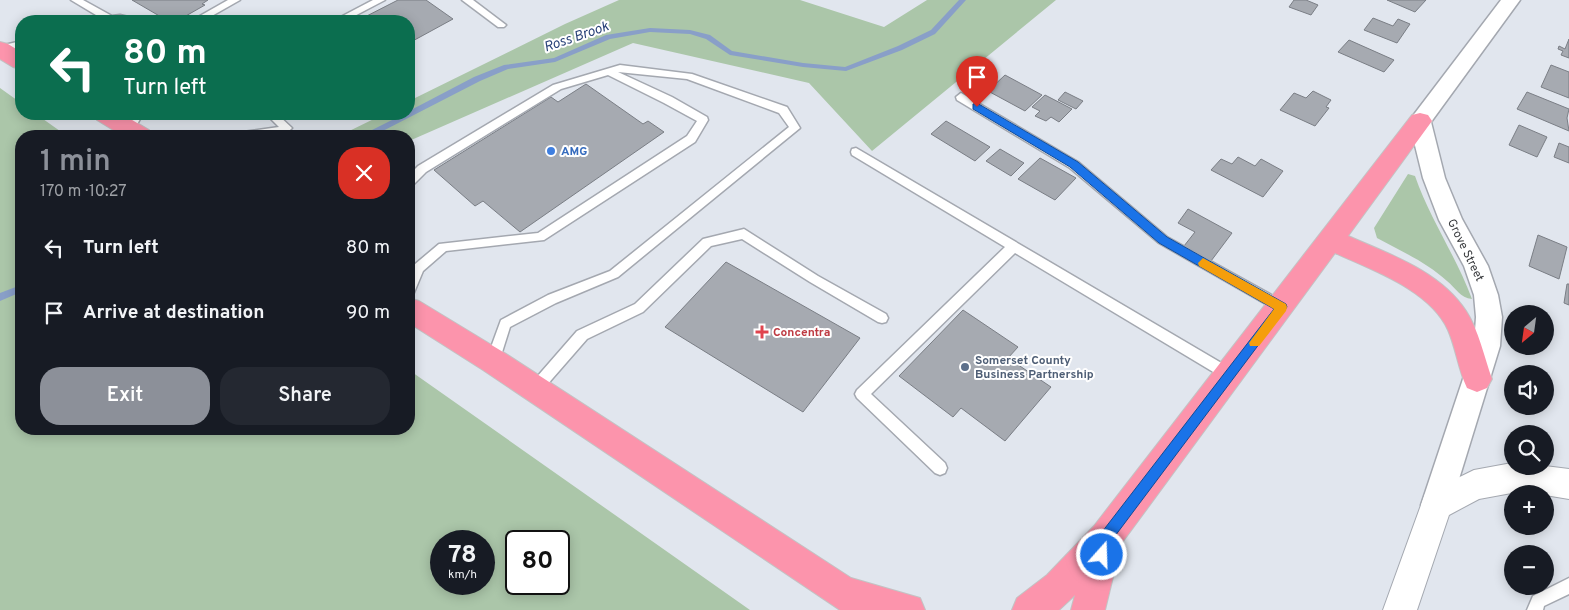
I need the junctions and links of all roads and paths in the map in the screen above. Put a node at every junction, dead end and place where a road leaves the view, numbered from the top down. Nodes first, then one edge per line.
1 (235, 0) edge
2 (380, 0) edge
3 (467, 0) edge
4 (1512, 0) edge
5 (82, 2) edge
6 (99, 15) edge
7 (207, 15) edge
8 (350, 15) edge
9 (501, 26) dead end
10 (15, 45) edge
11 (0, 49) edge
12 (15, 58) edge
13 (608, 72) junction
14 (961, 97) dead end
15 (120, 120) edge
16 (278, 120) edge
17 (1420, 121) junction
18 (136, 126) edge
19 (282, 130) edge
20 (856, 152) dead end
21 (415, 176) edge
22 (1331, 240) junction
23 (1014, 246) junction
24 (415, 276) edge
25 (1282, 307) junction
26 (415, 313) edge
27 (882, 318) dead end
28 (492, 361) junction
29 (1230, 374) junction
30 (1477, 379) junction
31 (534, 390) junction
32 (940, 468) dead end
33 (1569, 484) edge
34 (1436, 505) junction
35 (1106, 536) junction
36 (1569, 586) edge
37 (842, 591) junction
38 (870, 610) edge
39 (908, 610) edge
40 (1029, 610) edge
41 (1088, 610) edge
42 (1400, 610) edge
43 (1535, 610) edge

1 - 7 lane
2 - 8 lane
3 - 9 lane
4 - 17 street
5 - 6 lane
10 - 11 lane
11 - 12 highway
13 - 21 lane
13 - 24 lane
13 - 28 lane
14 - 25 lane
15 - 18 highway
16 - 19 lane
17 - 22 highway
17 - 30 street, Grove Street
20 - 23 lane
22 - 25 highway
22 - 30 highway
23 - 29 lane
23 - 32 lane
25 - 29 highway
26 - 28 highway
27 - 31 lane
28 - 31 highway
29 - 35 highway
30 - 34 street, Grove Street
31 - 37 highway
33 - 34 street
34 - 42 street, Grove Street
35 - 40 highway
35 - 41 highway
36 - 43 lane
37 - 38 highway
37 - 39 highway

